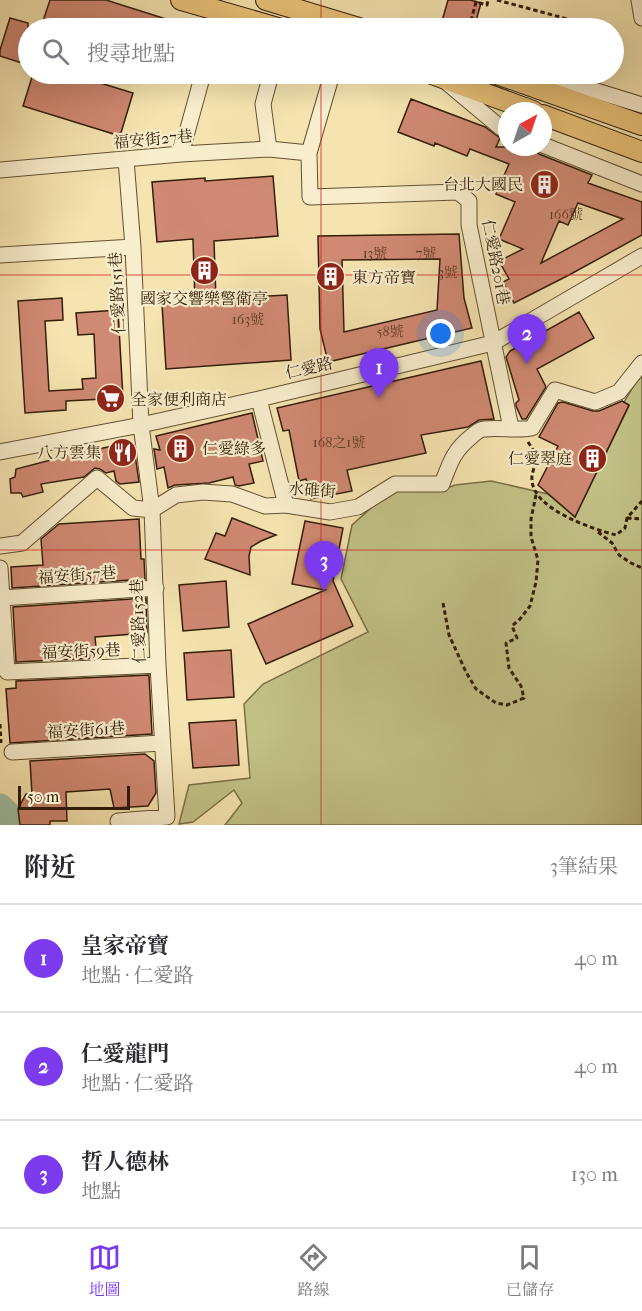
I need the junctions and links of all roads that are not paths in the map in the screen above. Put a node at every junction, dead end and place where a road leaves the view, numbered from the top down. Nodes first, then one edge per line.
1 (181, 0) edge
2 (266, 0) edge
3 (639, 0) edge
4 (303, 5) edge
5 (214, 18) edge
6 (335, 18) edge
7 (642, 18) edge
8 (200, 84) edge
9 (268, 84) edge
10 (329, 84) edge
11 (446, 84) edge
12 (461, 84) edge
13 (525, 84) edge
14 (574, 84) edge
15 (509, 102) edge
16 (642, 105) edge
17 (552, 118) edge
18 (642, 125) edge
19 (498, 126) edge
20 (269, 149) junction
21 (552, 149) edge
22 (642, 152) edge
23 (309, 153) junction
24 (181, 154) junction
25 (126, 160) junction
26 (0, 170) edge
27 (642, 184) edge
28 (133, 248) junction
29 (0, 255) edge
30 (642, 256) edge
31 (494, 343) junction
32 (642, 363) edge
33 (260, 399) junction
34 (141, 425) junction
35 (516, 429) junction
36 (0, 452) edge
37 (286, 506) junction
38 (152, 510) junction
39 (0, 546) edge
40 (0, 568) edge
41 (156, 588) junction
42 (2, 598) junction
43 (158, 665) junction
44 (162, 743) junction
45 (12, 752) dead end
46 (118, 821) dead end
47 (167, 821) edge

1 - 5 main road
2 - 4 main road
3 - 7 street
4 - 6 main road
8 - 24 street
9 - 20 street
10 - 23 street
11 - 19 street
12 - 15 main road
13 - 18 main road
14 - 16 street
17 - 22 main road
20 - 23 street, 福安街27巷
20 - 24 street, 福安街27巷
21 - 27 street
23 - 31 street, 仁愛路201巷
24 - 25 street, 福安街27巷
25 - 26 street, 福安街27巷
25 - 28 street, 仁愛路151巷
28 - 29 street
28 - 34 street, 仁愛路151巷
30 - 31 street, 仁愛路
31 - 33 street, 仁愛路
31 - 35 street, 仁愛路201巷
32 - 35 street
33 - 34 street, 仁愛路
33 - 37 street
34 - 36 street, 仁愛路
34 - 38 street, 仁愛路152巷
35 - 37 street, 水碓街
37 - 38 street, 水碓街
38 - 39 street
38 - 41 street, 仁愛路152巷
40 - 42 street
41 - 42 street, 福安街57巷
41 - 43 street, 仁愛路152巷
42 - 43 street, 福安街59巷
43 - 44 street, 仁愛路152巷
44 - 45 street, 福安街61巷
44 - 47 street, 仁愛路152巷
46 - 47 street, 仁愛路152巷

